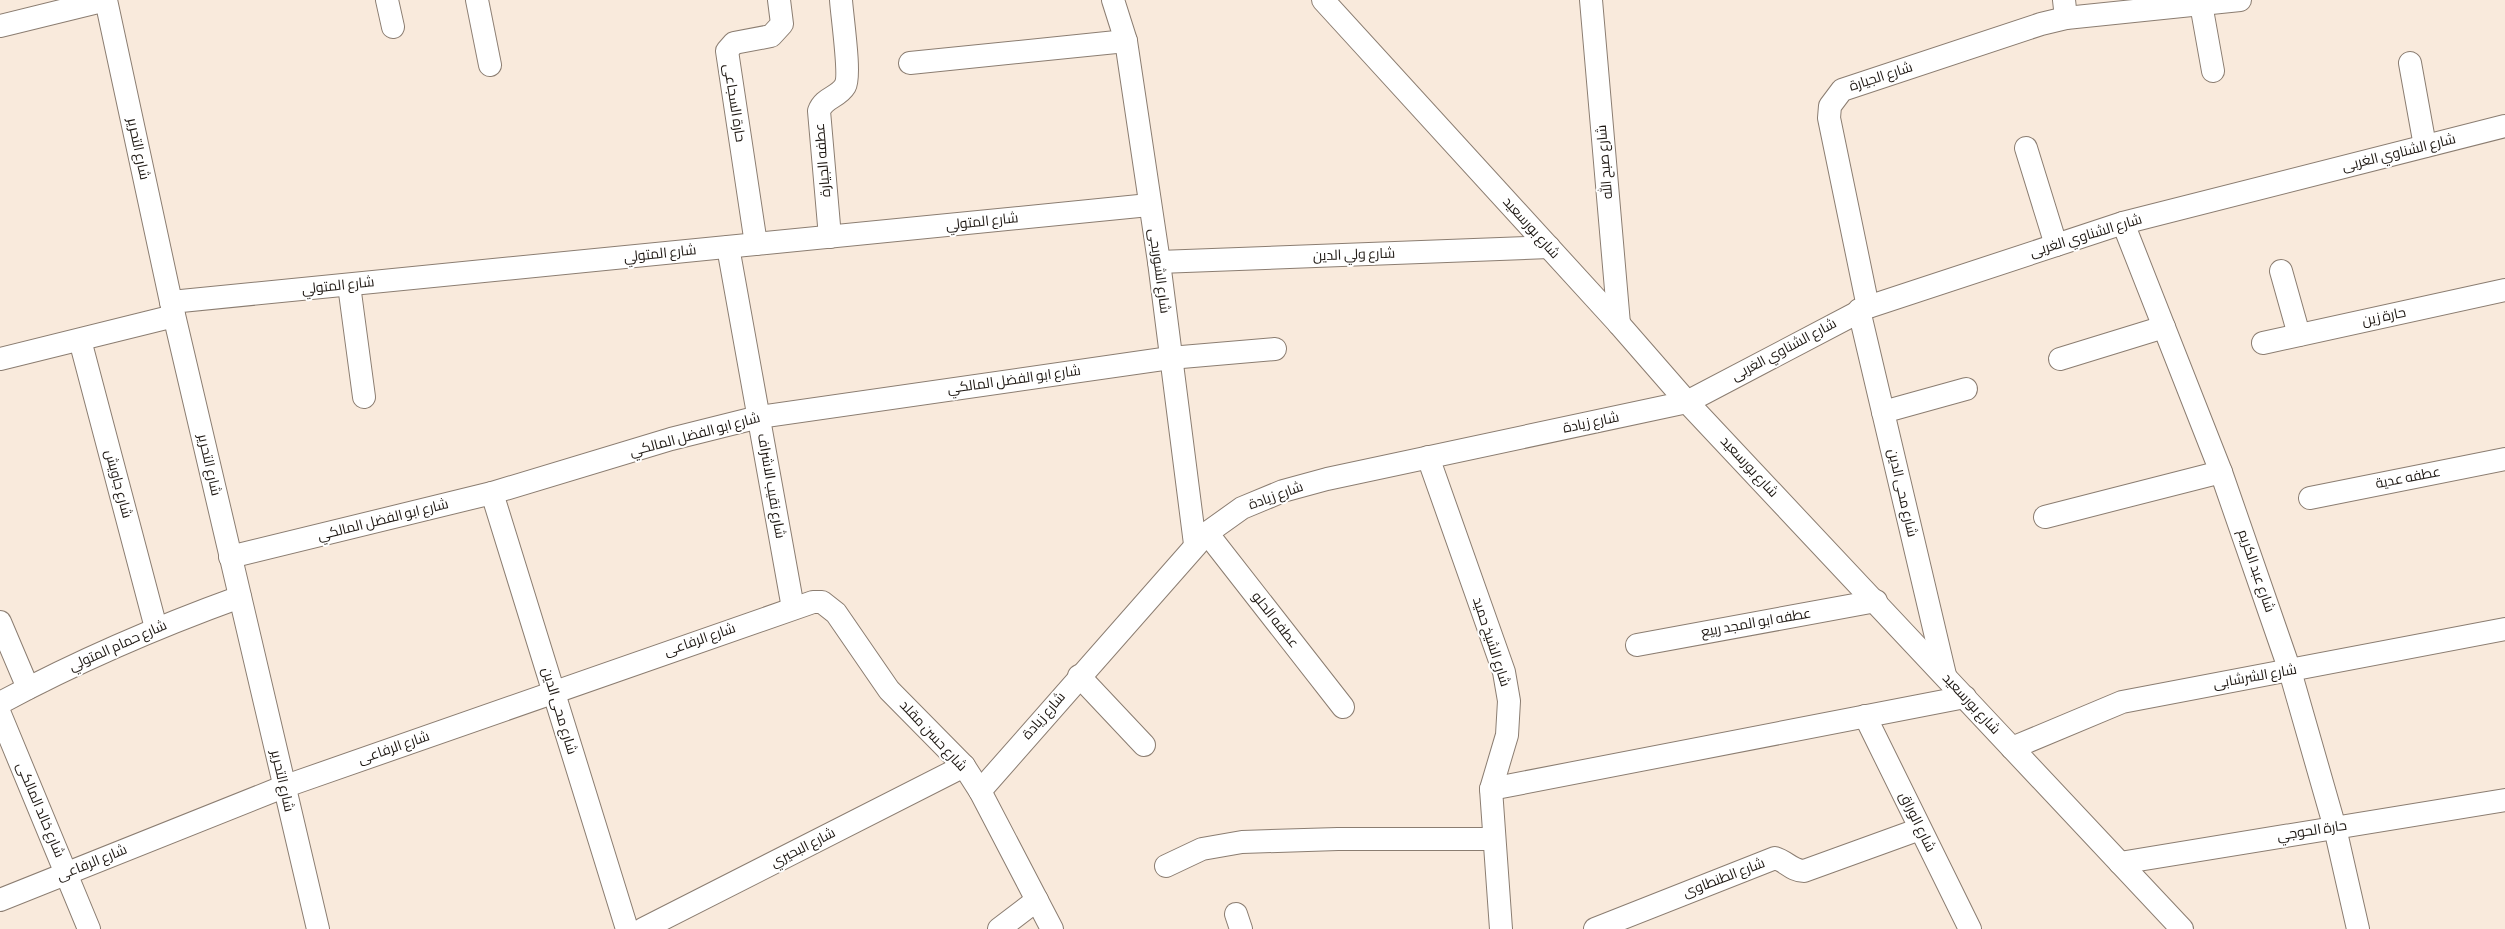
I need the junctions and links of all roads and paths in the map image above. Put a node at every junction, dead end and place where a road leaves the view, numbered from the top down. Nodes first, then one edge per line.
1 (106, 0) edge
2 (387, 0) edge
3 (477, 0) edge
4 (779, 0) edge
5 (841, 0) edge
6 (1113, 0) edge
7 (1323, 0) edge
8 (1591, 0) edge
9 (2240, 0) edge
10 (2201, 4) junction
11 (2065, 9) edge
12 (0, 26) edge
13 (393, 27) dead end
14 (1126, 41) junction
15 (910, 63) dead end
16 (2410, 63) dead end
17 (490, 65) dead end
18 (2213, 71) dead end
19 (2505, 126) edge
20 (2425, 146) junction
21 (2026, 148) dead end
22 (1149, 205) junction
23 (2122, 223) junction
24 (830, 237) junction
25 (756, 244) junction
26 (2056, 245) junction
27 (728, 247) junction
28 (1549, 247) junction
29 (1159, 262) junction
30 (2281, 271) dead end
31 (349, 284) junction
32 (2505, 290) edge
33 (1864, 308) junction
34 (172, 309) junction
35 (1619, 324) junction
36 (2164, 327) junction
37 (2299, 335) junction
38 (80, 340) junction
39 (2262, 344) dead end
40 (1274, 349) dead end
41 (1170, 358) junction
42 (0, 359) edge
43 (2060, 359) dead end
44 (1966, 388) dead end
45 (364, 397) dead end
46 (1687, 402) junction
47 (1883, 412) junction
48 (759, 417) junction
49 (1428, 457) junction
50 (2505, 459) edge
51 (2221, 472) junction
52 (492, 493) junction
53 (2310, 498) dead end
54 (2045, 518) dead end
55 (1201, 538) junction
56 (230, 557) junction
57 (240, 597) junction
58 (1876, 601) junction
59 (793, 608) junction
60 (0, 622) edge
61 (156, 628) junction
62 (2505, 629) edge
63 (1637, 645) dead end
64 (2290, 671) junction
65 (1079, 676) junction
66 (1946, 676) junction
67 (28, 688) junction
68 (553, 692) junction
69 (1965, 697) junction
70 (0, 703) edge
71 (1343, 707) dead end
72 (0, 714) edge
73 (1865, 716) junction
74 (1144, 746) dead end
75 (2012, 748) junction
76 (964, 766) junction
77 (283, 787) junction
78 (1492, 789) junction
79 (980, 791) junction
80 (2505, 800) edge
81 (1920, 828) junction
82 (2335, 828) junction
83 (1494, 840) junction
84 (2120, 863) junction
85 (1166, 866) dead end
86 (67, 874) junction
87 (0, 900) edge
88 (1037, 900) junction
89 (89, 929) edge
90 (318, 929) edge
91 (627, 929) edge
92 (643, 929) edge
93 (999, 929) edge
94 (1052, 929) edge
95 (1501, 929) edge
96 (1595, 929) edge
97 (1970, 929) edge
98 (2182, 929) edge
99 (2358, 929) edge

1 - 12 street
1 - 34 street, شارع التحرير
2 - 13 street
3 - 17 street
4 - 25 street, حارة السجاعى
5 - 24 street, عطفه الجيارة
6 - 14 street, شارع الشوربجى
7 - 28 street, شارع بورسعيد
8 - 35 street, شارع صبح الله
9 - 10 street, شارع الجيارة
10 - 11 street, شارع الجيارة
10 - 18 street
11 - 33 street, شارع الجيارة
14 - 15 street
14 - 22 street, شارع الشوربجى
16 - 20 street
19 - 20 street, شارع الشناوي الغربى
20 - 23 street, شارع الشناوي الغربى
21 - 26 street
22 - 24 street, شارع المتولي
22 - 29 street, شارع الشوربجى
23 - 26 street, شارع الشناوي الغربى
23 - 36 street, شارع عبد الكريم
24 - 25 street, شارع المتولي
25 - 27 street, شارع المتولي
26 - 33 street, شارع الشناوي الغربى
27 - 31 street, شارع المتولي
27 - 48 street, شارع نقيب الاشراف
28 - 29 street, شارع ولي الدين
28 - 35 street, شارع بورسعيد
29 - 41 street, شارع الشوربجى
30 - 37 street
31 - 34 street, شارع المتولي
31 - 45 street
32 - 37 street, حارة زين
33 - 46 street, شارع الشناوي الغربى
33 - 47 street, شارع محى الدين
34 - 38 street, شارع المتولي
34 - 56 street, شارع التحرير
35 - 46 street, شارع بورسعيد
36 - 43 street
36 - 51 street, شارع عبد الكريم
37 - 39 street, حارة زين
38 - 42 street, شارع المتولي
38 - 61 street, شارع جاويش
40 - 41 street, شارع ابو الفضل المالكي
41 - 48 street, شارع ابو الفضل المالكي
41 - 55 street, شارع الشوربجى
44 - 47 street
46 - 49 street, شارع زيادة
46 - 58 street, شارع بورسعيد
47 - 66 street, شارع محى الدين
48 - 52 street, شارع ابو الفضل المالكي
48 - 59 street, شارع نقيب الاشراف
49 - 55 street, شارع زيادة
49 - 78 street, شارع الشيخ حميد
50 - 53 street, عطفه عدية
51 - 54 street
51 - 64 street, شارع عبد الكريم
52 - 56 street, شارع ابو الفضل المالكي
52 - 68 street, شارع محى الدين
55 - 65 street, شارع زيادة
55 - 71 street, عطفه الحلو
56 - 57 street, شارع التحرير
57 - 61 street, شارع حمام المتولي
57 - 77 street, شارع التحرير
58 - 63 street, عطفه ابو المجد ربيع
58 - 66 street, شارع بورسعيد
59 - 68 street, شارع الرفاعى
59 - 76 street, شارع حسن مقلد
60 - 67 street
61 - 67 street, شارع حمام المتولي
62 - 64 street, شارع الشرشابى
64 - 75 street, شارع الشرشابى
64 - 82 street, شارع عبد الكريم
65 - 74 street
65 - 79 street, شارع زيادة
66 - 69 street, شارع بورسعيد
67 - 70 street, شارع حمام المتولي
68 - 77 street, شارع الرفاعى
68 - 91 street, شارع محى الدين
69 - 73 street
69 - 75 street, شارع بورسعيد
72 - 86 street, شارع خالد المالكى
73 - 78 street
73 - 81 street, شارع الوراق
75 - 84 street, شارع بورسعيد
76 - 79 street, شارع حسن مقلد
76 - 92 street, شارع البحيري
77 - 86 street, شارع الرفاعى
77 - 90 street, شارع التحرير
78 - 83 street, شارع الشيخ حميد
79 - 88 street, شارع حسن مقلد
80 - 82 street, حارة الحوجي
81 - 96 street, شارع الطنطاوى
81 - 97 street, شارع الوراق
82 - 84 street, حارة الحوجي
82 - 99 street, شارع عبد الكريم
83 - 85 street
83 - 95 street, شارع الشيخ حميد
84 - 98 street, شارع بورسعيد
86 - 87 street, شارع الرفاعى
86 - 89 street, شارع خالد المالكى
88 - 93 street
88 - 94 street, شارع حسن مقلد

